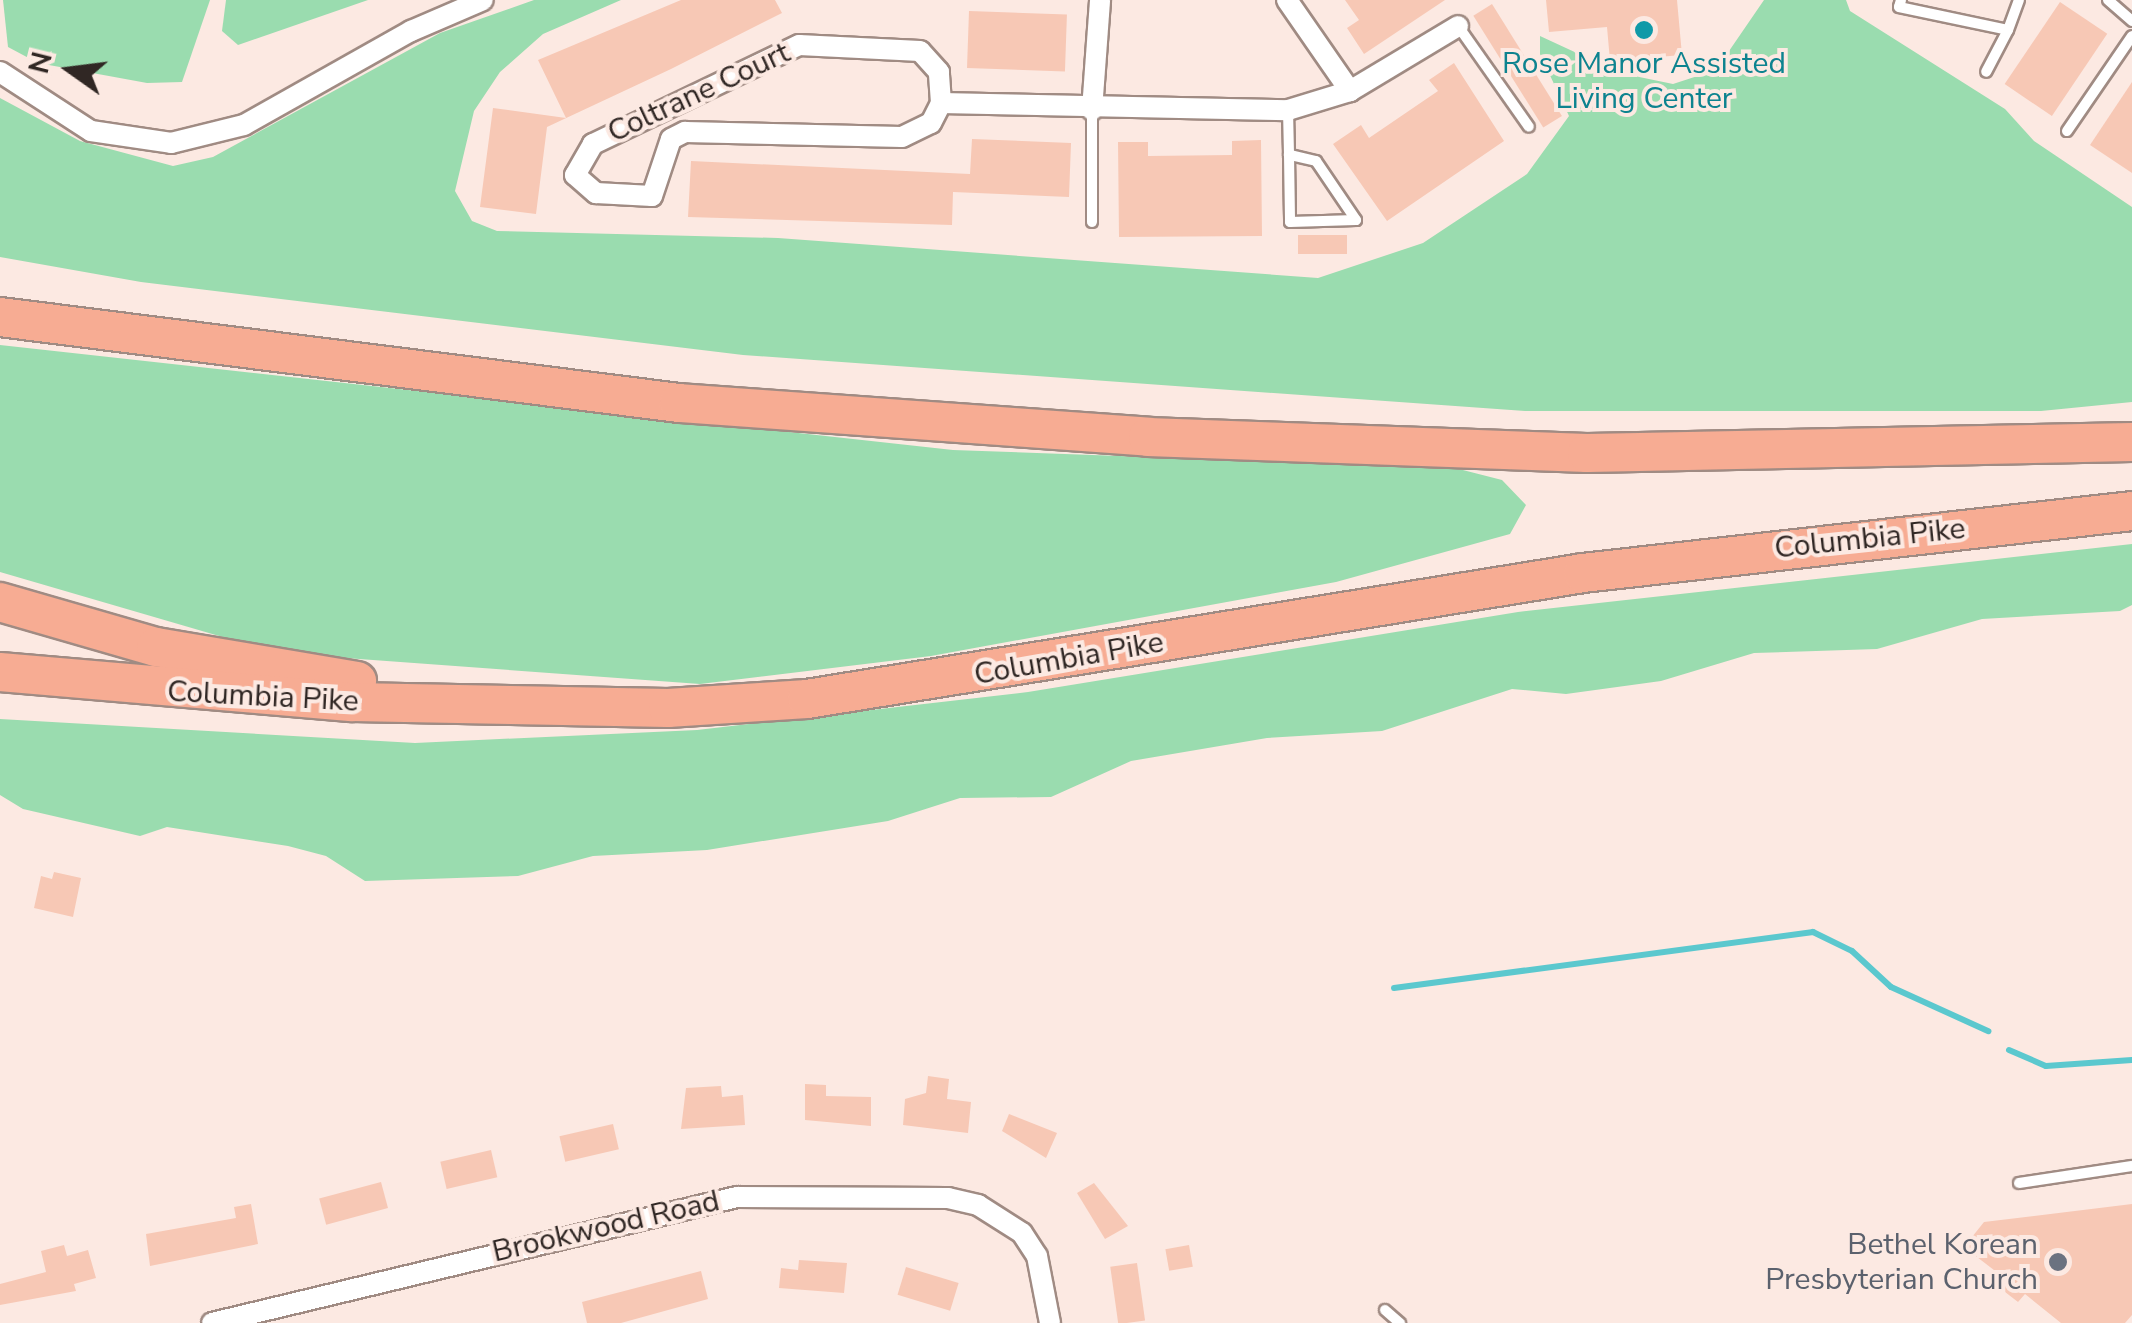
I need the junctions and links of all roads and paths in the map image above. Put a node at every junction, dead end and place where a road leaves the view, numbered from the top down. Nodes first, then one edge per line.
1 (483, 0) edge
2 (1100, 0) edge
3 (1286, 0) edge
4 (1900, 0) edge
5 (2019, 0) edge
6 (2108, 0) edge
7 (2132, 20) edge
8 (1458, 26) joint
9 (2008, 30) junction
10 (2132, 36) edge
11 (0, 72) edge
12 (1986, 72) dead end
13 (1350, 91) junction
14 (941, 103) junction
15 (657, 110) junction
16 (1092, 110) junction
17 (1288, 110) junction
18 (1529, 126) dead end
19 (2067, 131) dead end
20 (671, 140) junction
21 (1289, 155) junction
22 (1092, 222) dead end
23 (0, 291) edge
24 (0, 317) edge
25 (266, 352) junction
26 (2132, 442) edge
27 (2132, 512) edge
28 (0, 602) edge
29 (0, 672) edge
30 (0, 698) edge
31 (542, 708) junction
32 (668, 708) junction
33 (2132, 1166) edge
34 (2019, 1183) dead end
35 (1385, 1310) dead end
36 (212, 1323) edge
37 (1050, 1323) edge
38 (1400, 1323) edge

1 - 11 street
2 - 16 street
3 - 13 street
4 - 9 lane
5 - 9 lane
6 - 7 lane
8 - 13 street
8 - 18 lane
9 - 12 lane
10 - 19 lane
13 - 17 street
14 - 15 street, Coltrane Court
14 - 16 street
14 - 20 street, Coltrane Court
15 - 20 street
15 - 20 street, Coltrane Court
16 - 17 street
16 - 22 lane
17 - 21 lane
21 - 21 lane
23 - 25 highway
24 - 25 highway
25 - 26 highway
27 - 32 highway, Columbia Pike
28 - 31 highway
29 - 31 highway, Columbia Pike
30 - 32 highway
31 - 32 highway, Columbia Pike
33 - 34 lane
35 - 38 lane
36 - 37 street, Brookwood Road

